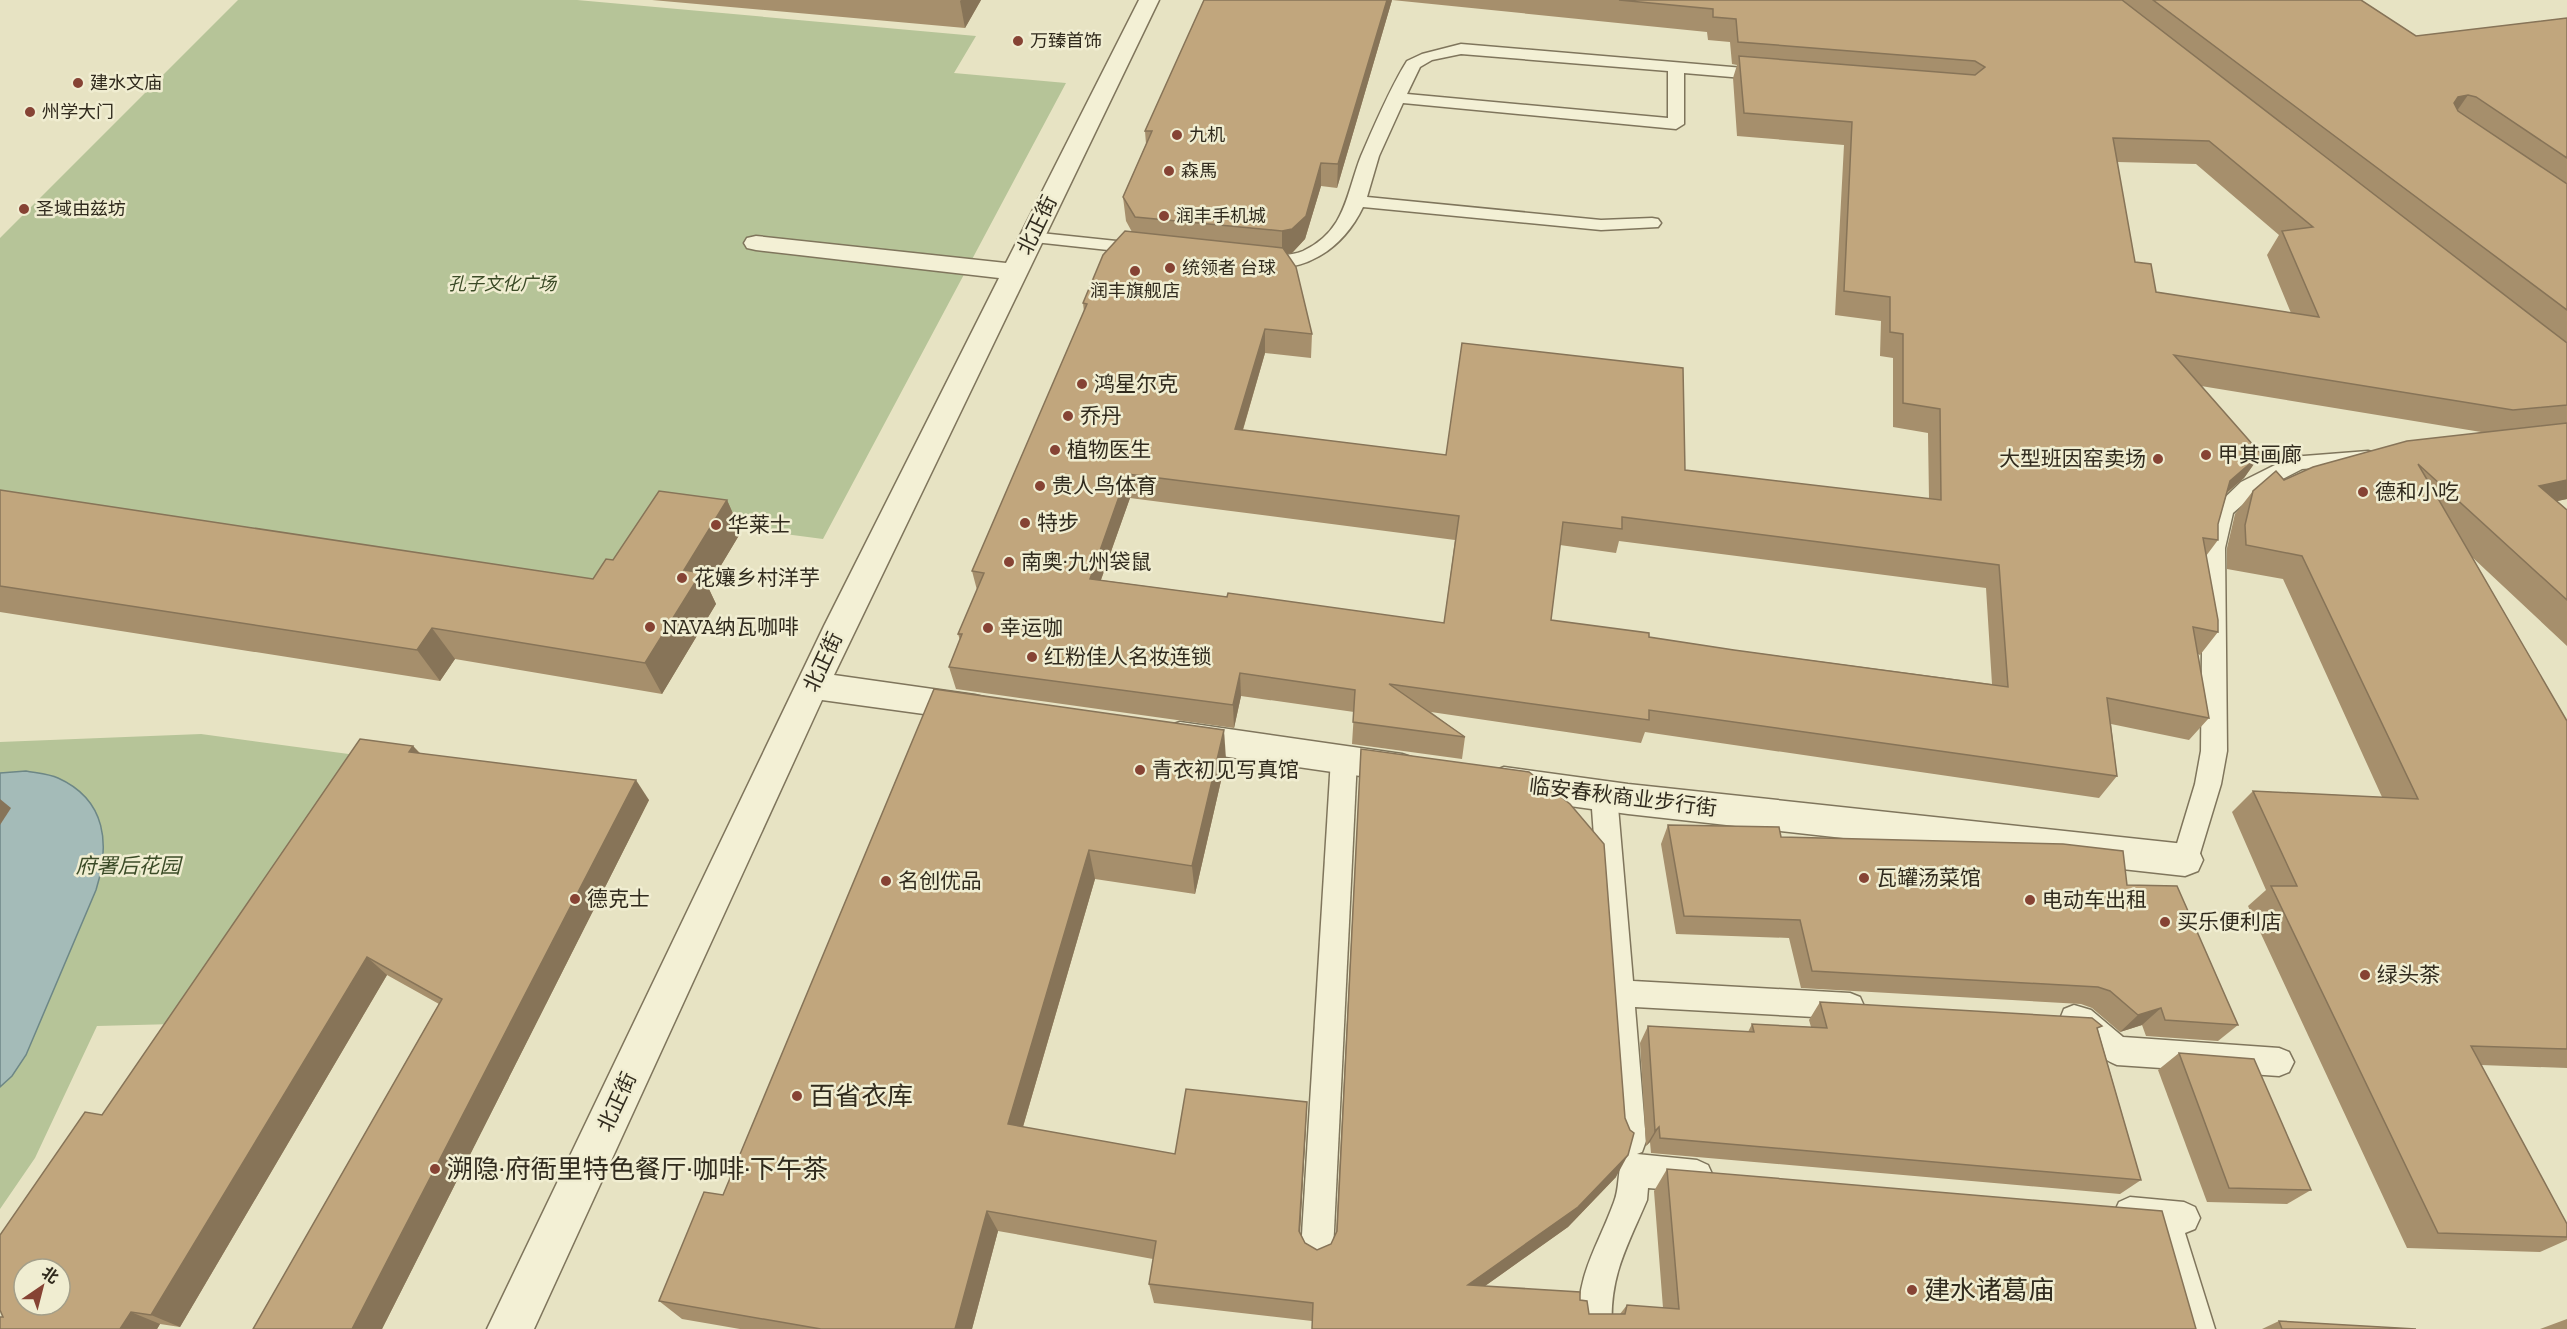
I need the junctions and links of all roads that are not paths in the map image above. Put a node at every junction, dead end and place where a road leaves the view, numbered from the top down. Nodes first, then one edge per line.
1 (1142, 0) edge
2 (1149, 0) edge
3 (1676, 67) junction
4 (1780, 76) edge
5 (1398, 98) junction
6 (1357, 201) junction
7 (1652, 223) dead end
8 (1031, 237) junction
9 (756, 243) dead end
10 (1168, 251) edge
11 (1247, 260) edge
12 (1014, 272) junction
13 (2389, 455) edge
14 (812, 685) junction
15 (1011, 713) edge
16 (1150, 732) edge
17 (1344, 759) junction
18 (1438, 772) edge
19 (1474, 777) edge
20 (1604, 795) junction
21 (2185, 860) joint
22 (1619, 993) junction
23 (1880, 1008) edge
24 (2046, 1018) edge
25 (2279, 1062) dead end
26 (1633, 1160) junction
27 (1727, 1179) edge
28 (2105, 1211) edge
29 (1317, 1251) edge
30 (510, 1329) edge
31 (1594, 1329) edge
32 (2198, 1329) edge

1 - 2 lane
2 - 8 street, 北正街
3 - 4 lane
3 - 5 lane
3 - 5 lane
5 - 6 lane
6 - 7 lane
6 - 11 lane
8 - 10 lane
8 - 12 street, 北正街
9 - 12 street
12 - 14 street, 北正街
13 - 21 lane
14 - 15 street
14 - 30 street, 北正街
16 - 17 street
17 - 18 street
17 - 29 lane
19 - 20 street, 临安春秋商业步行街
20 - 21 street, 临安春秋商业步行街
20 - 22 lane
22 - 23 lane
22 - 26 lane
24 - 25 lane
26 - 27 lane
26 - 31 lane
28 - 32 lane

